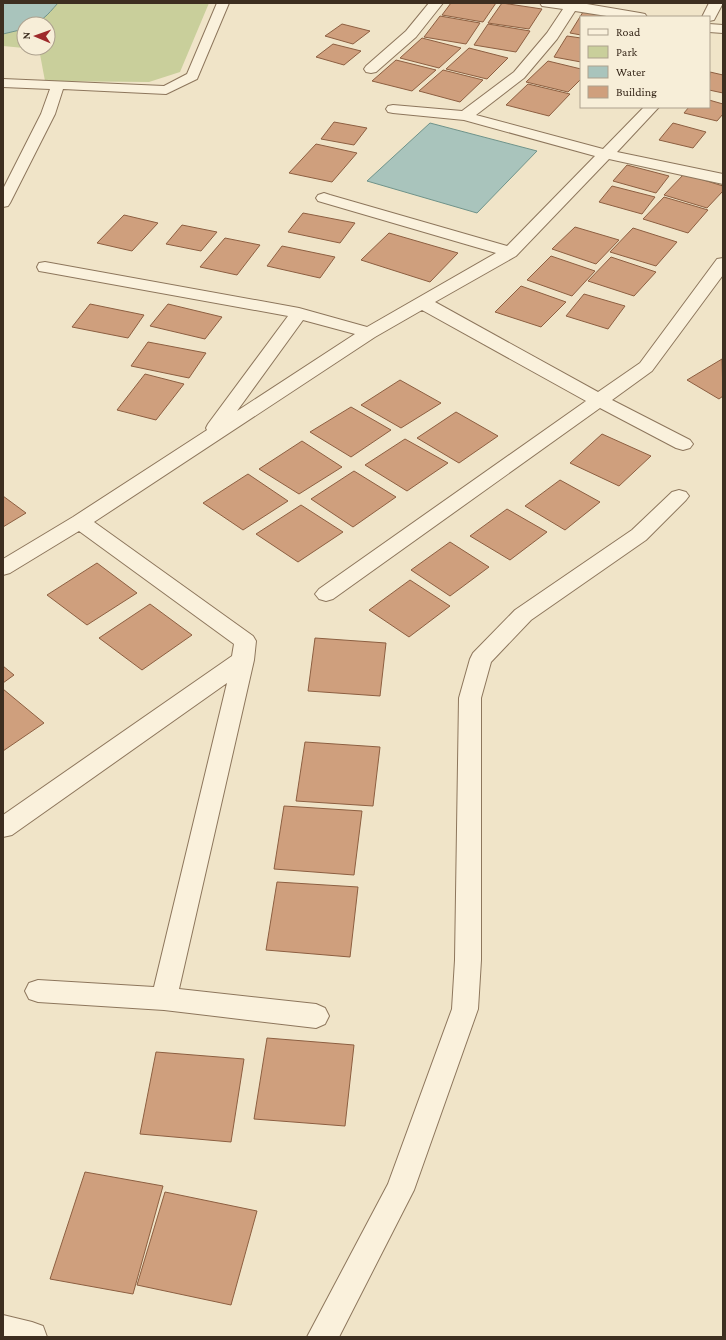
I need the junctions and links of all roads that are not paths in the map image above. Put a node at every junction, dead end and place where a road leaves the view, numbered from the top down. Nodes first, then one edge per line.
1 (223, 3) edge
2 (436, 3) edge
3 (547, 3) edge
4 (716, 3) edge
5 (573, 5) edge
6 (634, 16) edge
7 (710, 16) edge
8 (710, 28) edge
9 (723, 29) edge
10 (371, 69) dead end
11 (3, 83) edge
12 (58, 85) junction
13 (651, 108) edge
14 (393, 109) dead end
15 (465, 116) junction
16 (605, 154) junction
17 (723, 179) edge
18 (324, 198) dead end
19 (3, 203) edge
20 (510, 252) junction
21 (723, 263) edge
22 (44, 267) dead end
23 (423, 303) junction
24 (299, 313) junction
25 (369, 333) junction
26 (600, 401) junction
27 (206, 439) junction
28 (682, 444) dead end
29 (680, 496) dead end
30 (80, 522) junction
31 (3, 568) edge
32 (326, 594) dead end
33 (243, 660) junction
34 (3, 828) edge
35 (38, 991) dead end
36 (164, 999) junction
37 (316, 1016) dead end
38 (3, 1330) edge
39 (32, 1337) edge
40 (322, 1337) edge

1 - 12 lane
2 - 10 street
3 - 5 street
4 - 7 street
5 - 6 street
5 - 15 street
8 - 9 street
11 - 12 lane
12 - 19 lane
13 - 16 street
14 - 15 street
15 - 16 street
16 - 17 street
16 - 20 street
18 - 20 street
20 - 23 street
21 - 26 street
22 - 24 street
23 - 25 street
23 - 26 street
24 - 25 street
24 - 27 street
25 - 27 street
26 - 28 street
26 - 32 street
27 - 30 street
29 - 40 street
30 - 31 street
30 - 33 street
33 - 34 street
33 - 36 street
35 - 36 street
36 - 37 street
38 - 39 street

